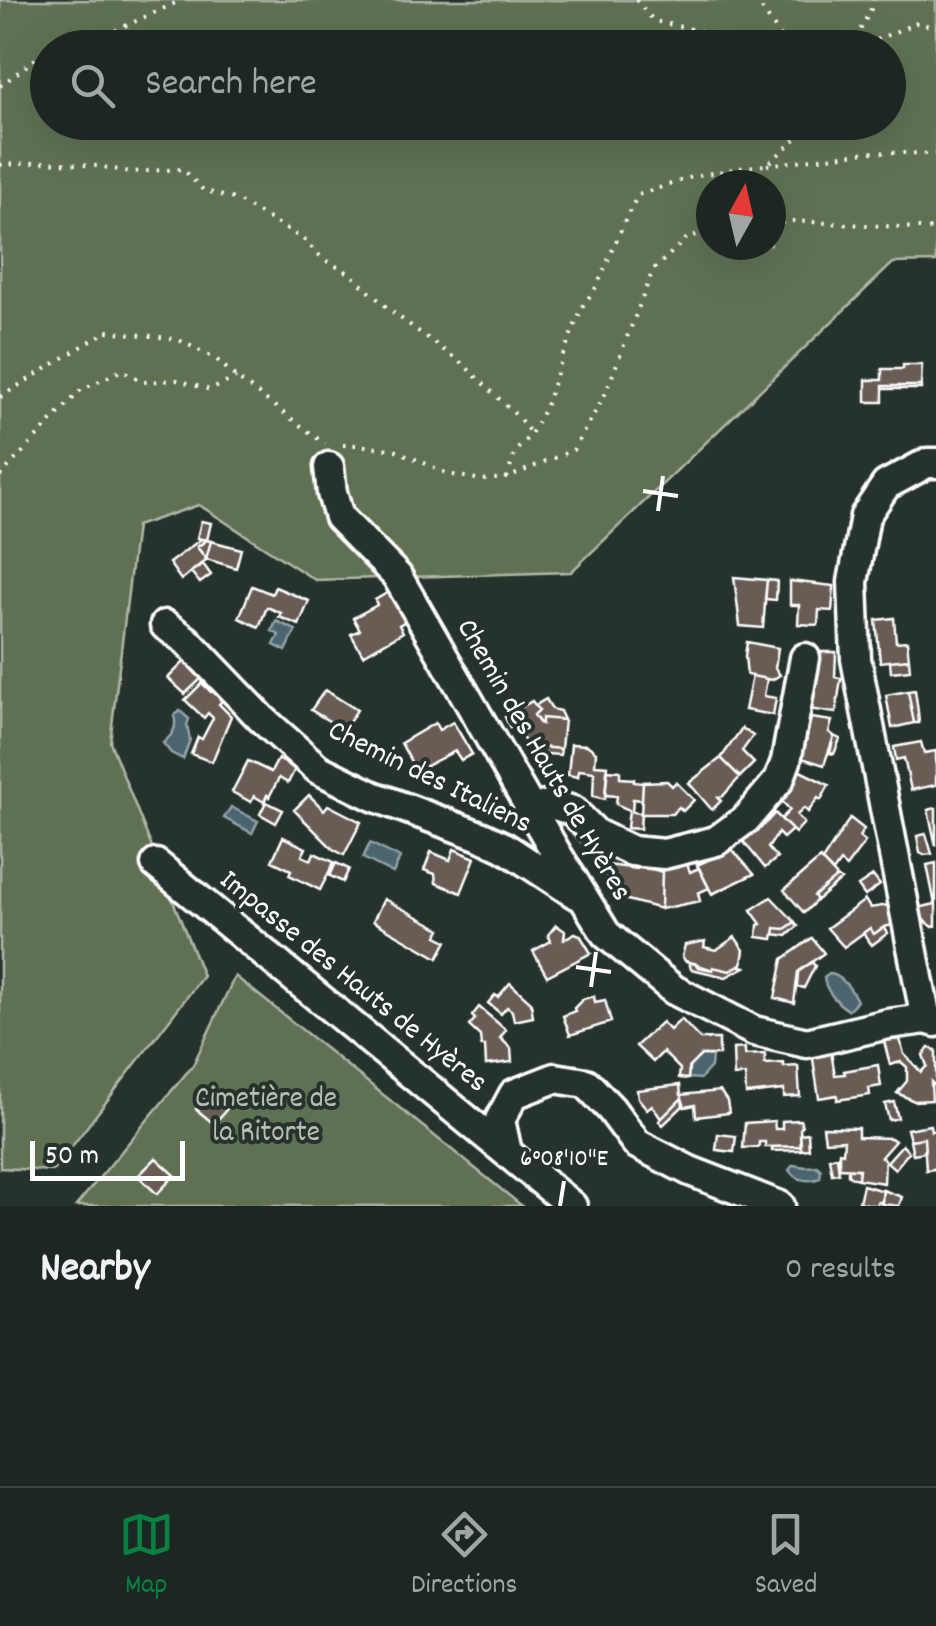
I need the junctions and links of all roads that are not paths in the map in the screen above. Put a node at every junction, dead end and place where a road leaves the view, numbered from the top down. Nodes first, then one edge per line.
1 (328, 457) road end
2 (936, 463) edge
3 (165, 625) dead end
4 (805, 658) dead end
5 (532, 810) junction
6 (156, 864) dead end
7 (585, 900) junction
8 (931, 1020) edge
9 (507, 1152) junction
10 (572, 1206) edge
11 (780, 1206) edge

1 - 5 street, Chemin des Hauts de Hyères
2 - 8 street
3 - 7 street, Chemin des Italiens
4 - 5 street
5 - 7 street, Chemin des Hauts de Hyères
6 - 9 street, Impasse des Hauts de Hyères
7 - 8 street, Chemin des Hauts de Hyères
9 - 10 street
9 - 11 street

